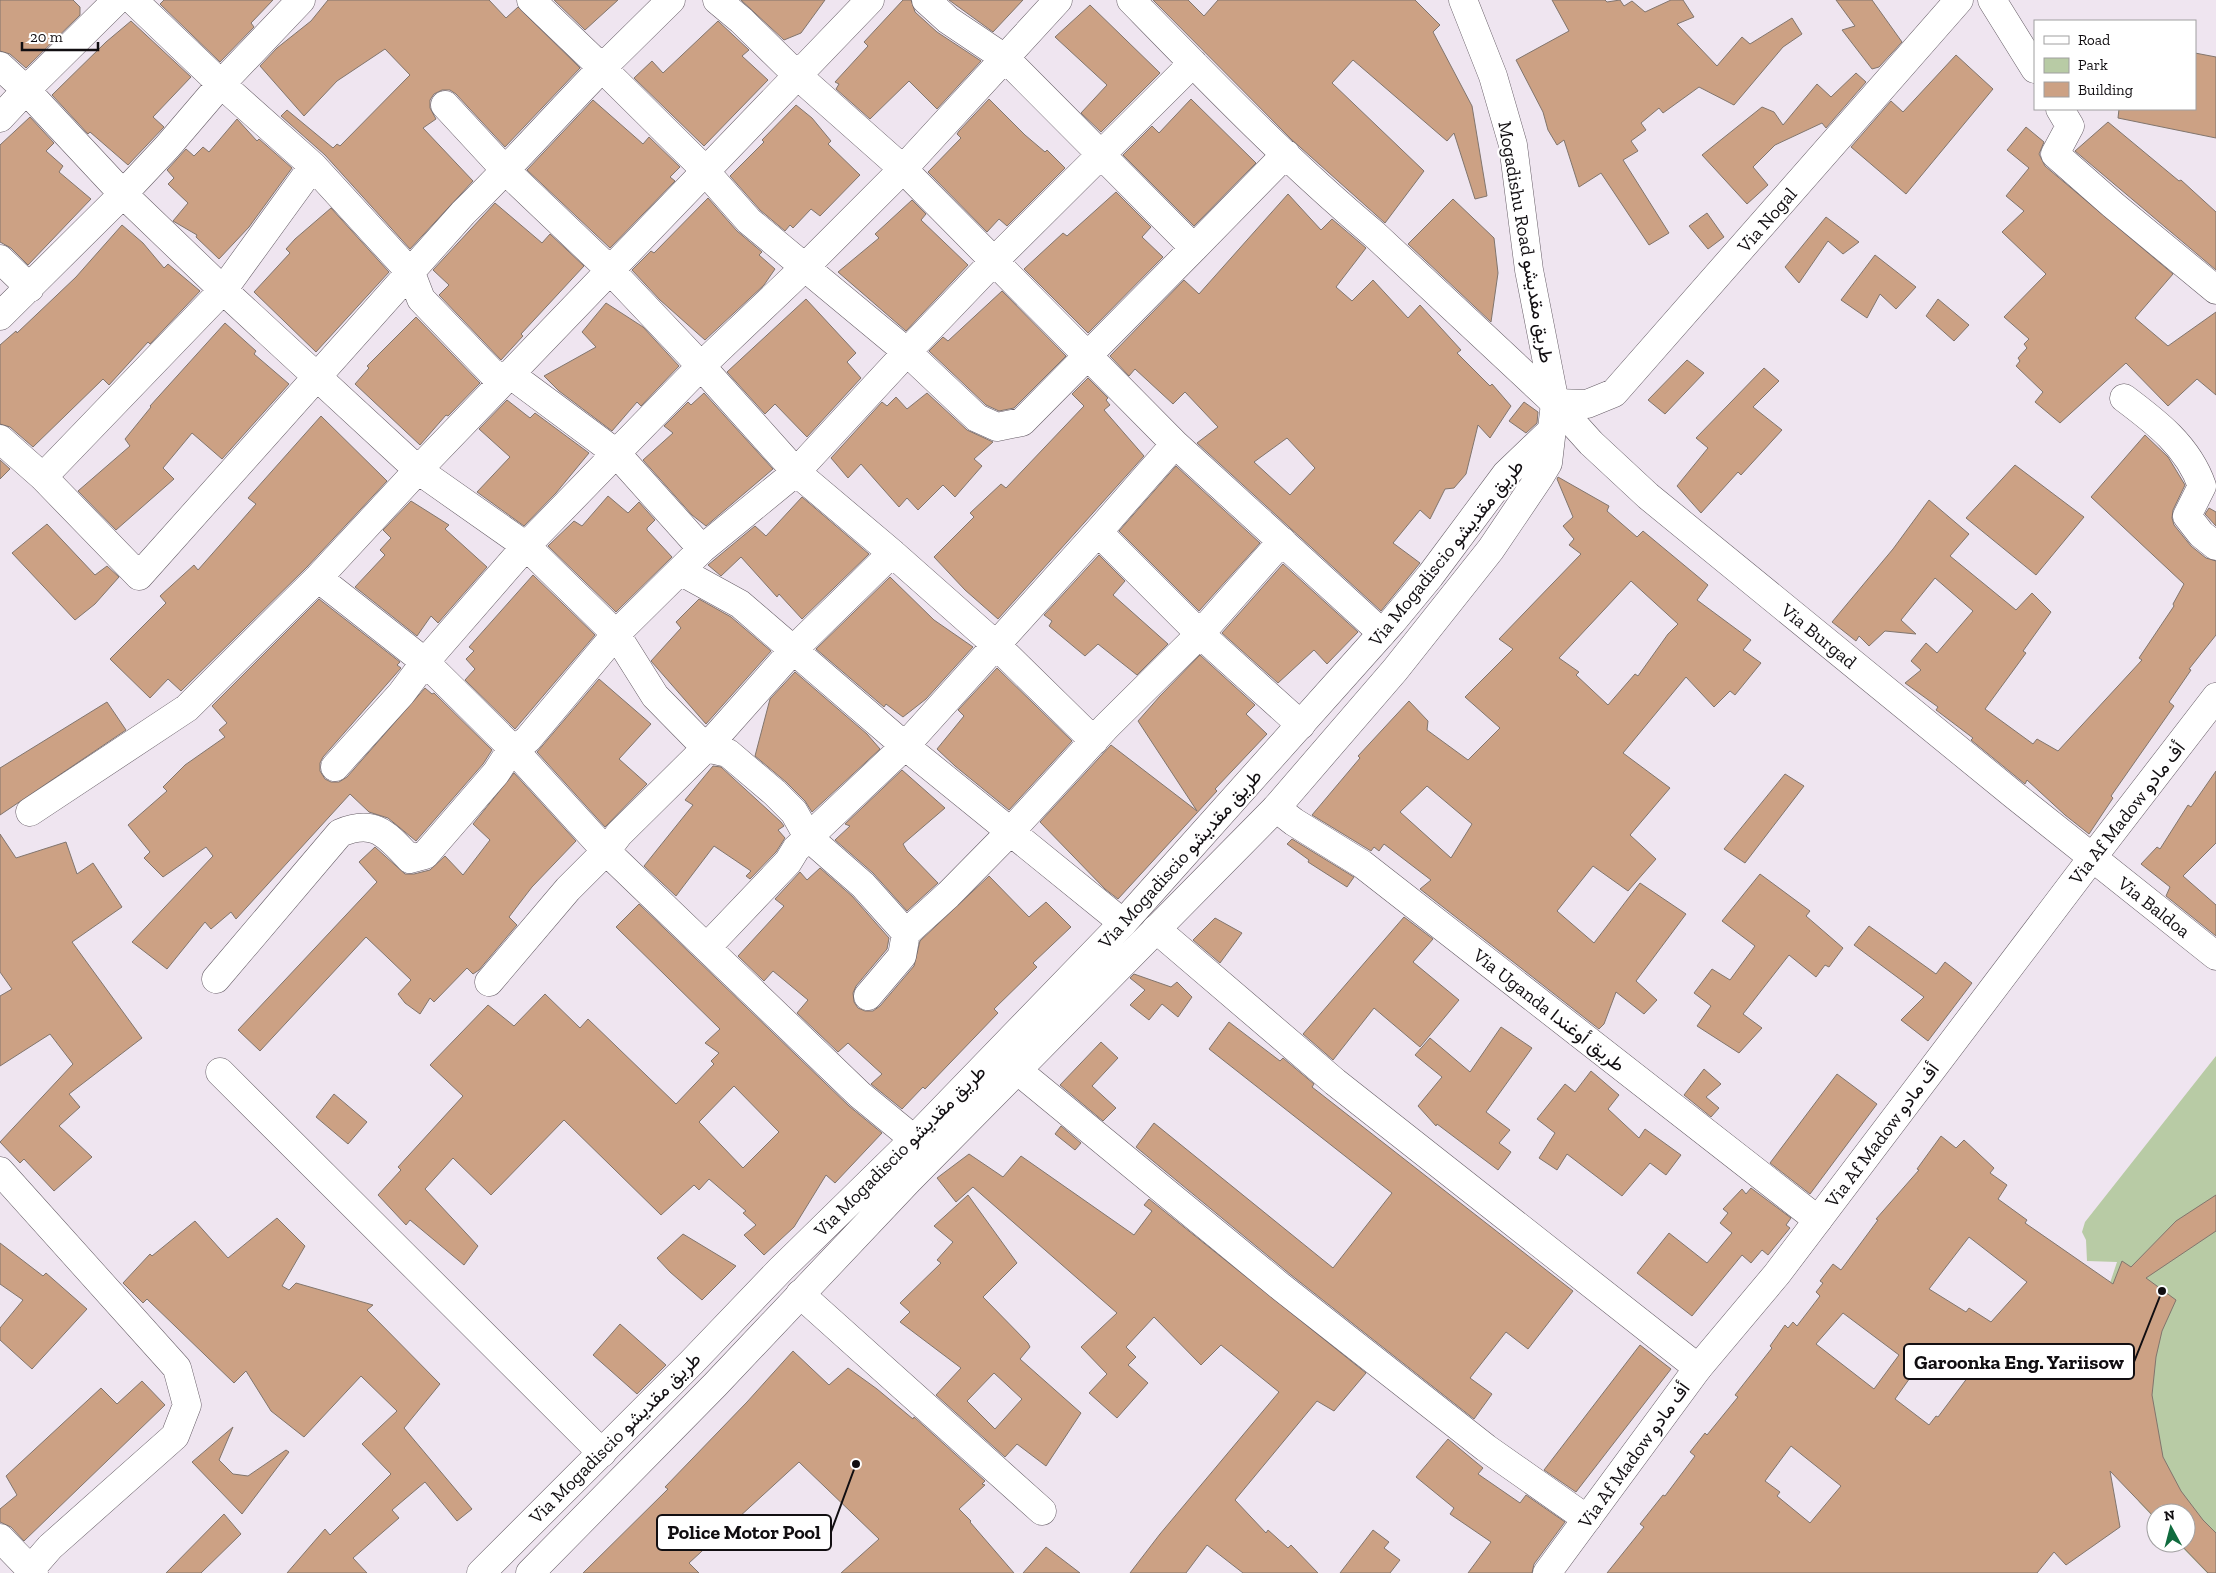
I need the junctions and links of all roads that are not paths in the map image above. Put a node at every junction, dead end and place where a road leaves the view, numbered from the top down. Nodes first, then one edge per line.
1 (117, 0) edge
2 (133, 0) edge
3 (301, 0) edge
4 (531, 0) edge
5 (671, 0) edge
6 (717, 0) edge
7 (870, 0) edge
8 (926, 0) edge
9 (1058, 0) edge
10 (1131, 0) edge
11 (1463, 0) edge
12 (1959, 0) edge
13 (1992, 0) edge
14 (1006, 59) junction
15 (1193, 63) junction
16 (0, 66) edge
17 (2034, 67) edge
18 (602, 68) junction
19 (798, 76) junction
20 (221, 84) junction
21 (26, 90) junction
22 (445, 105) dead end
23 (2061, 110) edge
24 (0, 118) edge
25 (1100, 154) junction
26 (1286, 154) junction
27 (313, 166) junction
28 (903, 169) junction
29 (506, 171) junction
30 (706, 173) junction
31 (123, 194) junction
32 (1194, 248) junction
33 (0, 259) edge
34 (995, 260) junction
35 (806, 267) junction
36 (611, 271) junction
37 (411, 273) junction
38 (30, 288) junction
39 (223, 290) junction
40 (2216, 290) edge
41 (0, 316) edge
42 (906, 352) junction
43 (1089, 356) junction
44 (701, 366) junction
45 (511, 375) junction
46 (318, 376) junction
47 (2124, 398) dead end
48 (1553, 417) junction
49 (0, 440) edge
50 (1175, 444) junction
51 (616, 453) junction
52 (418, 470) junction
53 (796, 472) junction
54 (43, 477) junction
55 (1098, 532) junction
56 (1282, 542) junction
57 (526, 546) junction
58 (2216, 546) edge
59 (702, 548) junction
60 (892, 553) junction
61 (680, 571) junction
62 (318, 578) junction
63 (1382, 633) junction
64 (616, 634) junction
65 (1200, 634) junction
66 (996, 646) junction
67 (794, 649) junction
68 (425, 662) junction
69 (2216, 697) edge
70 (1302, 725) junction
71 (1094, 741) junction
72 (904, 746) junction
73 (706, 748) junction
74 (514, 750) junction
75 (335, 767) dead end
76 (1276, 808) junction
77 (30, 812) dead end
78 (1011, 830) junction
79 (808, 837) junction
80 (606, 851) junction
81 (2092, 858) junction
82 (1123, 923) junction
83 (1156, 929) junction
84 (906, 933) junction
85 (708, 946) junction
86 (2216, 956) edge
87 (216, 979) dead end
88 (488, 982) dead end
89 (868, 996) dead end
90 (1016, 1070) junction
91 (220, 1072) dead end
92 (924, 1147) junction
93 (0, 1171) edge
94 (1818, 1220) junction
95 (800, 1294) junction
96 (691, 1362) junction
97 (1698, 1368) junction
98 (715, 1386) junction
99 (602, 1453) junction
100 (553, 1500) junction
101 (1042, 1510) dead end
102 (1588, 1519) junction
103 (577, 1526) junction
104 (0, 1538) edge
105 (32, 1571) edge
106 (481, 1573) edge
107 (530, 1573) edge
108 (1547, 1573) edge

1 - 21 main road
2 - 20 main road
3 - 20 main road
4 - 18 main road
5 - 18 main road
6 - 19 main road
7 - 19 main road
8 - 14 main road
9 - 14 main road
10 - 15 main road, Via Burgad
11 - 48 main road, Mogadishu Road طريق مقديشو
12 - 48 main road, Via Nogal
13 - 17 main road
14 - 25 main road
14 - 28 main road
15 - 25 main road
15 - 26 main road, Via Burgad
16 - 21 main road
18 - 29 main road
18 - 30 main road
19 - 28 main road
19 - 30 main road
20 - 27 main road
20 - 31 main road
21 - 24 main road
21 - 31 main road
22 - 29 main road
23 - 40 main road
25 - 32 main road
25 - 34 main road
26 - 32 main road
26 - 48 main road, Via Burgad
27 - 37 main road
27 - 39 main road
28 - 34 main road
28 - 35 main road
29 - 36 main road
29 - 37 main road
30 - 35 main road
30 - 36 main road
31 - 38 main road
31 - 39 main road
32 - 43 main road
33 - 38 main road
34 - 42 main road
34 - 43 main road
35 - 42 main road
35 - 44 main road
36 - 44 main road
36 - 45 main road
37 - 45 main road
37 - 46 main road
38 - 41 main road
39 - 46 main road
39 - 54 main road
42 - 43 main road
42 - 53 main road
43 - 50 main road
44 - 51 main road
44 - 53 main road
45 - 51 main road
45 - 52 main road
46 - 52 main road
46 - 54 main road
47 - 58 main road
48 - 63 main road, Via Mogadiscio طريق مقديشو
48 - 76 main road, Via Mogadiscio طريق مقديشو
48 - 81 main road, Via Burgad
49 - 54 main road
50 - 55 main road
50 - 56 main road
51 - 57 main road
51 - 59 main road
52 - 57 main road
52 - 62 main road
53 - 59 main road
53 - 60 main road
55 - 65 main road
55 - 66 main road
56 - 63 main road
56 - 65 main road
57 - 64 main road
57 - 68 main road
59 - 61 main road
60 - 66 main road
60 - 67 main road
61 - 64 main road
61 - 67 main road
62 - 68 main road
62 - 77 main road
63 - 70 main road, Via Mogadiscio طريق مقديشو
64 - 73 main road
64 - 74 main road
65 - 70 main road
65 - 71 main road
66 - 71 main road
66 - 72 main road
67 - 72 main road
67 - 73 main road
68 - 74 main road
68 - 75 main road
69 - 81 main road, Via Af Madow أف مادو
70 - 82 main road, Via Mogadiscio طريق مقديشو
71 - 78 main road
72 - 78 main road
72 - 79 main road
73 - 79 main road
73 - 80 main road
74 - 80 main road
74 - 87 main road
76 - 83 main road, Via Mogadiscio طريق مقديشو
76 - 94 main road, Via Uganda طريق أوغندا
78 - 82 main road
78 - 84 main road
79 - 84 main road
79 - 85 main road
80 - 85 main road
80 - 88 main road
81 - 86 main road, Via Baldoa
81 - 94 main road, Via Af Madow أف مادو
82 - 92 main road, Via Mogadiscio طريق مقديشو
83 - 90 main road, Via Mogadiscio طريق مقديشو
83 - 97 main road
84 - 89 main road
85 - 92 main road
90 - 92 main road, Via Mogadiscio طريق مقديشو
90 - 102 main road
91 - 99 main road
92 - 95 main road, Via Mogadiscio طريق مقديشو
92 - 96 main road, Via Mogadiscio طريق مقديشو
93 - 105 main road
94 - 97 main road, Via Af Madow أف مادو
95 - 98 main road, Via Mogadiscio طريق مقديشو
95 - 101 main road
96 - 98 main road
96 - 99 main road, Via Mogadiscio طريق مقديشو
97 - 102 main road, Via Af Madow أف مادو
98 - 103 main road, Via Mogadiscio طريق مقديشو
99 - 100 main road, Via Mogadiscio طريق مقديشو
100 - 103 main road
100 - 106 main road, Via Mogadiscio طريق مقديشو
102 - 108 main road, Via Af Madow أف مادو
103 - 107 main road, Via Mogadiscio طريق مقديشو
104 - 105 main road

